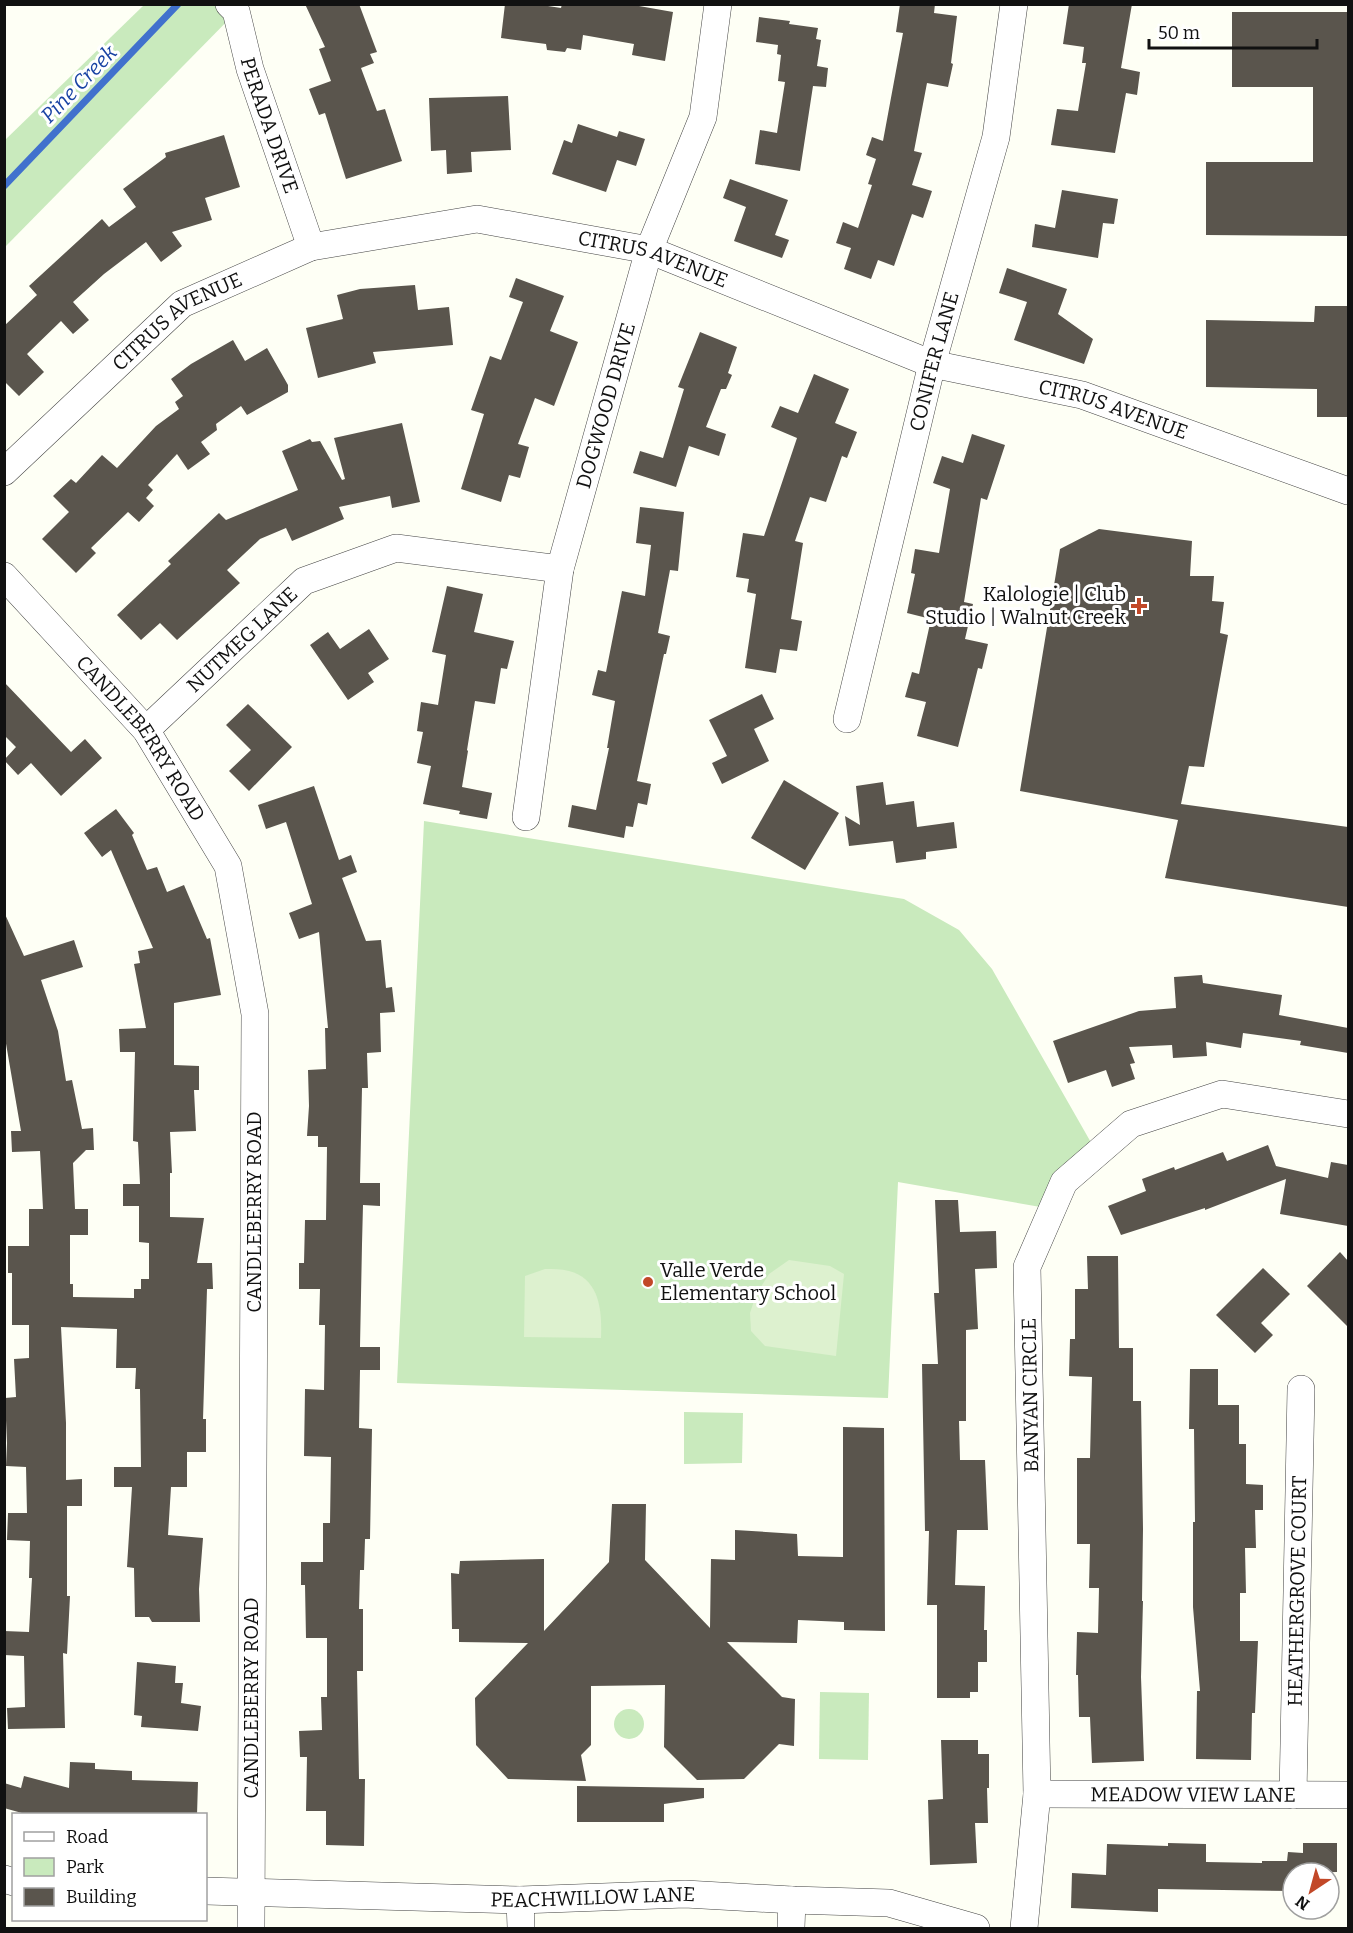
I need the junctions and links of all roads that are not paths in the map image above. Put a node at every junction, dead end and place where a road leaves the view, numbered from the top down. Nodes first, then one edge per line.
1 (718, 4) edge
2 (1014, 4) edge
3 (233, 8) edge
4 (311, 248) junction
5 (649, 250) junction
6 (932, 364) junction
7 (4, 472) edge
8 (1348, 491) edge
9 (560, 569) junction
10 (4, 576) edge
11 (847, 719) dead end
12 (146, 730) junction
13 (526, 817) dead end
14 (1348, 1114) edge
15 (1301, 1389) dead end
16 (1037, 1794) junction
17 (1293, 1795) junction
18 (1348, 1795) edge
19 (207, 1891) edge
20 (250, 1891) junction
21 (520, 1899) junction
22 (792, 1900) junction
23 (250, 1929) edge
24 (521, 1929) edge
25 (791, 1929) edge
26 (976, 1929) edge
27 (1024, 1929) edge

1 - 5 street, DOGWOOD DRIVE
2 - 6 street, CONIFER LANE
3 - 4 street, PERADA DRIVE
4 - 5 street, CITRUS AVENUE
4 - 7 street, CITRUS AVENUE
5 - 6 street, CITRUS AVENUE
5 - 9 street, DOGWOOD DRIVE
6 - 8 street, CITRUS AVENUE
6 - 11 street, CONIFER LANE
9 - 12 street, NUTMEG LANE
9 - 13 street, DOGWOOD DRIVE
10 - 12 street, CANDLEBERRY ROAD
12 - 20 street, CANDLEBERRY ROAD
14 - 16 street, BANYAN CIRCLE
15 - 17 street, HEATHERGROVE COURT
16 - 17 street, MEADOW VIEW LANE
16 - 27 street, BANYAN CIRCLE
17 - 18 street, MEADOW VIEW LANE
19 - 20 street, PEACHWILLOW LANE
20 - 21 street, PEACHWILLOW LANE
20 - 23 street, CANDLEBERRY ROAD
21 - 22 street, PEACHWILLOW LANE
21 - 24 street
22 - 25 street
22 - 26 street, PEACHWILLOW LANE

